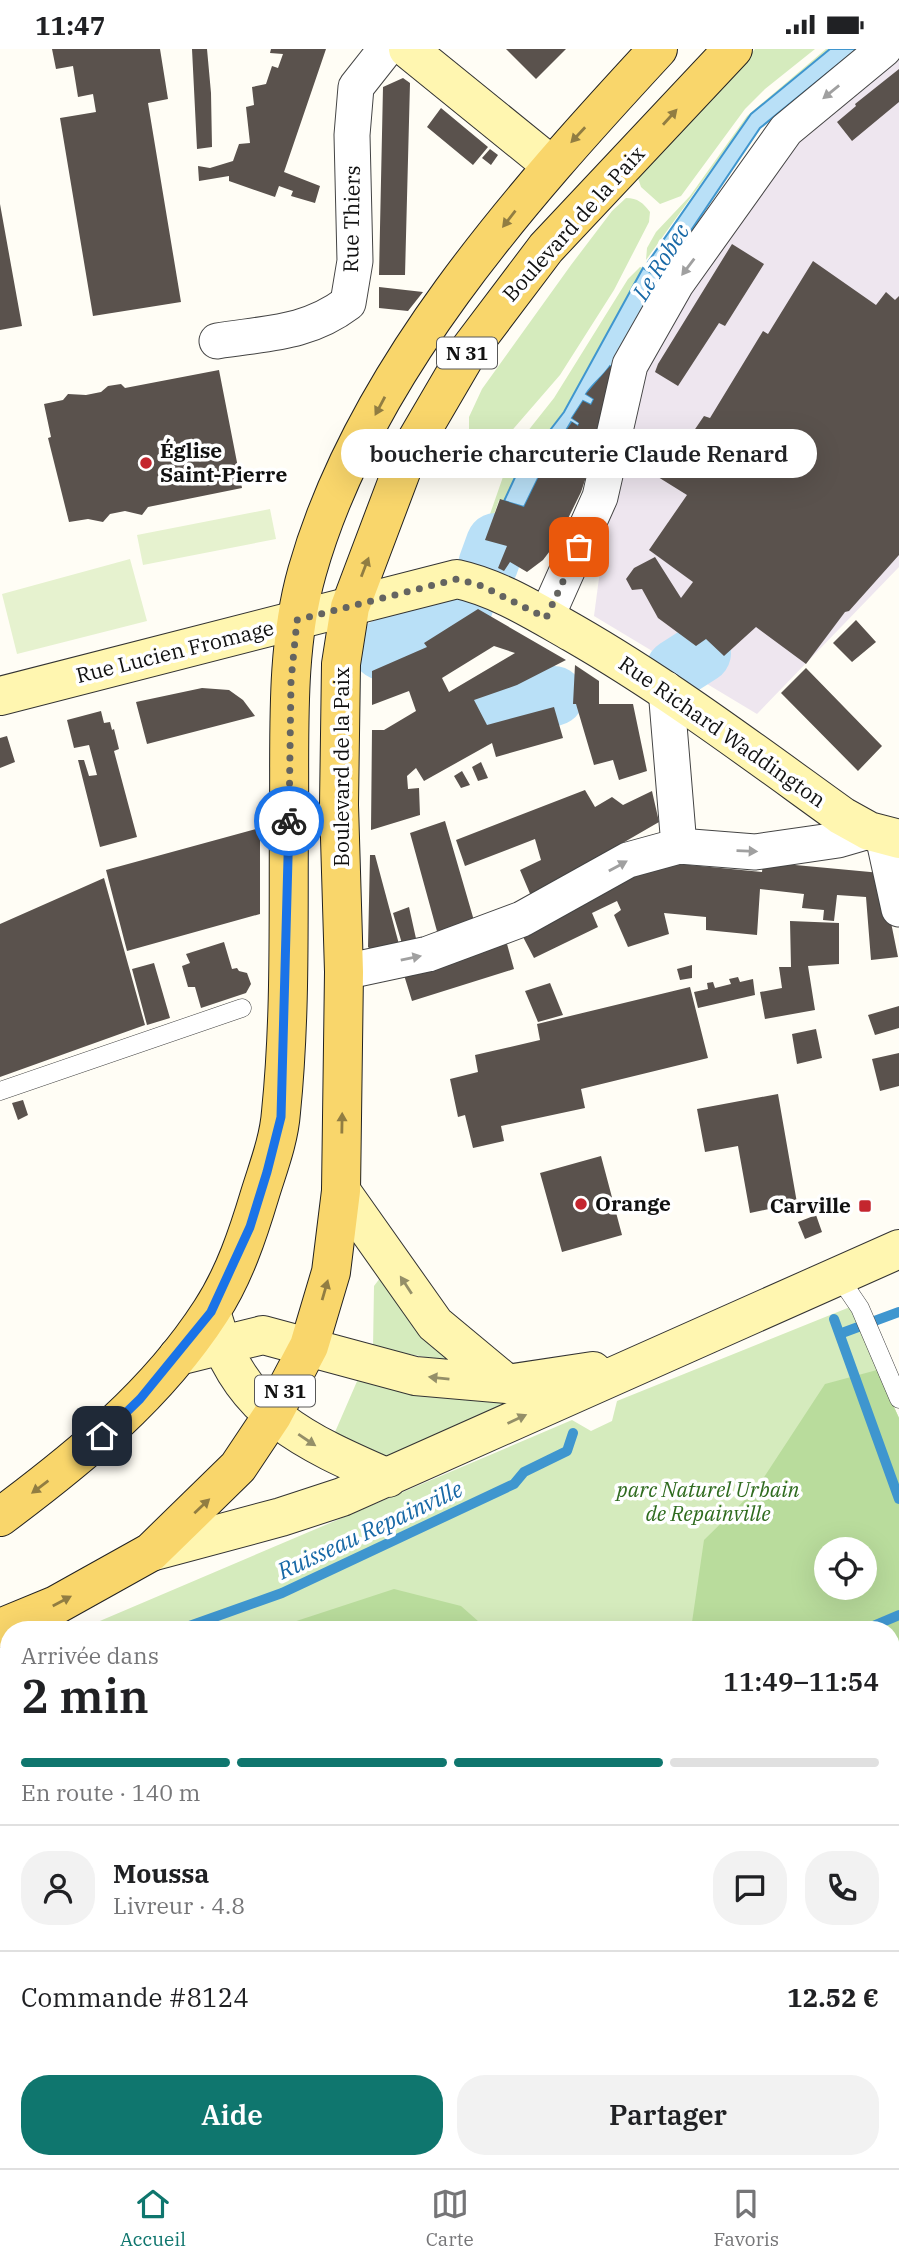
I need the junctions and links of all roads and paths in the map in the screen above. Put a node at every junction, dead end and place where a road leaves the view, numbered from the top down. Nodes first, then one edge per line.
1 (386, 49) edge
2 (408, 49) edge
3 (658, 49) edge
4 (733, 49) edge
5 (884, 49) edge
6 (551, 165) junction
7 (590, 203) junction
8 (217, 341) dead end
9 (349, 607) junction
10 (546, 618) junction
11 (297, 620) junction
12 (666, 689) junction
13 (0, 695) edge
14 (884, 835) edge
15 (679, 846) junction
16 (899, 909) edge
17 (344, 972) junction
18 (242, 1008) dead end
19 (0, 1091) edge
20 (341, 1191) junction
21 (899, 1249) edge
22 (849, 1292) junction
23 (215, 1328) junction
24 (309, 1346) junction
25 (636, 1364) junction
26 (507, 1384) junction
27 (899, 1399) edge
28 (271, 1416) junction
29 (388, 1478) junction
30 (0, 1517) edge
31 (151, 1552) junction
32 (17, 1621) edge

1 - 8 street, Rue Thiers
2 - 6 main road
3 -> 6 main road, N 31
7 -> 4 main road, Boulevard de la Paix / N 31
5 -> 10 street
6 - 7 main road
6 -> 11 main road, N 31
9 -> 7 main road, Boulevard de la Paix / N 31
9 - 10 main road, Rue Richard Waddington
9 - 11 main road, Rue Lucien Fromage
9 - 17 main road, Boulevard de la Paix / N 31
10 - 12 main road, Rue Richard Waddington
11 - 13 main road, Rue Lucien Fromage
11 - 23 main road, N 31
12 - 14 main road, Rue Richard Waddington
12 - 15 street
15 -> 14 street
14 - 16 street
17 -> 15 street
20 -> 17 main road, Boulevard de la Paix / N 31
18 - 19 lane
24 -> 20 main road, Boulevard de la Paix / N 31
26 -> 20 main road
21 - 22 main road
22 - 25 main road
22 - 27 lane
23 - 24 main road
23 - 28 main road
23 -> 30 main road, N 31
26 -> 24 main road
24 - 28 main road, Boulevard de la Paix / N 31
25 - 26 main road
29 -> 25 main road
28 -> 29 main road
31 -> 28 main road, Boulevard de la Paix / N 31
29 - 31 main road
32 -> 31 main road, N 31

